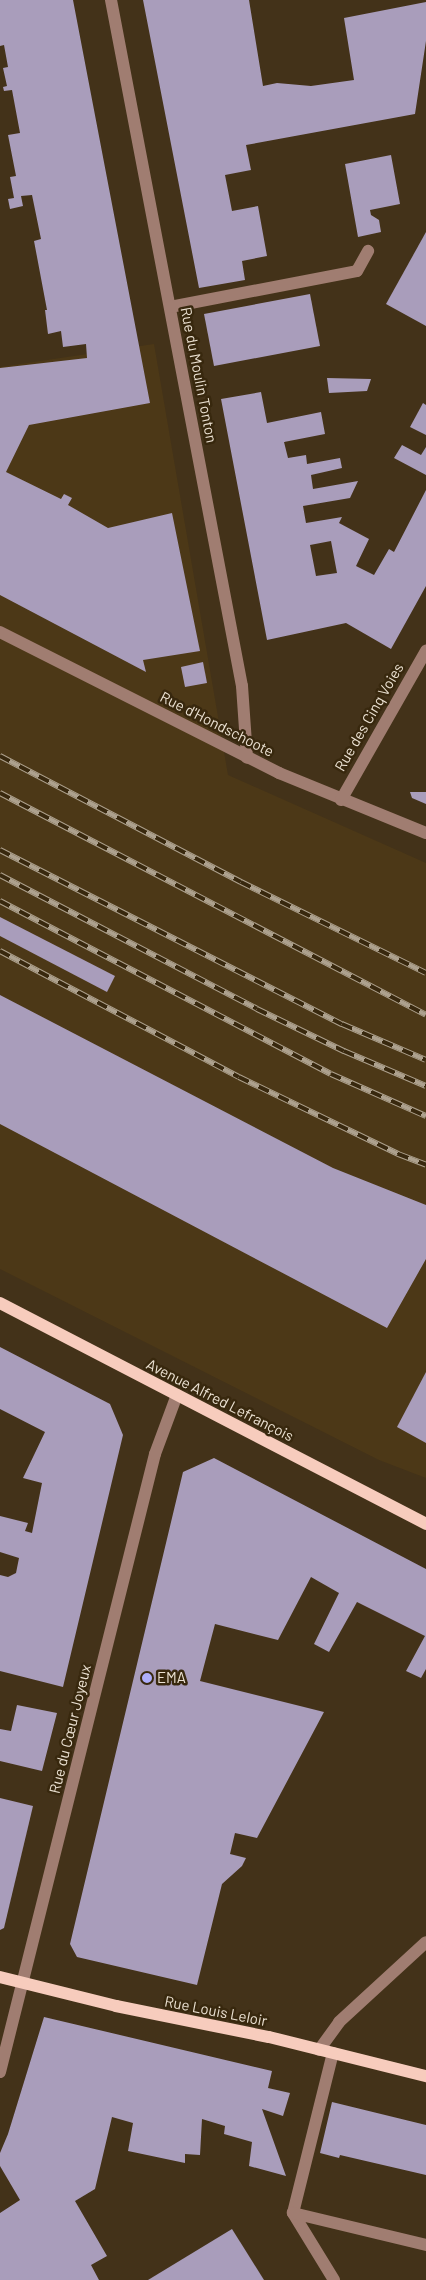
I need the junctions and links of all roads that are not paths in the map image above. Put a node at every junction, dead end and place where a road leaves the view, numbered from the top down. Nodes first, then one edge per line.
1 (111, 0) edge
2 (368, 251) dead end
3 (170, 307) junction
4 (0, 632) edge
5 (426, 651) edge
6 (247, 758) junction
7 (342, 800) junction
8 (426, 833) edge
9 (0, 1303) edge
10 (177, 1395) junction
11 (426, 1524) edge
12 (426, 1942) edge
13 (0, 1977) edge
14 (23, 1982) junction
15 (319, 2050) junction
16 (333, 2053) junction
17 (0, 2072) edge
18 (426, 2076) edge
19 (293, 2213) junction
20 (426, 2245) edge
21 (334, 2280) edge

1 - 3 street, Rue du Moulin Tonton
2 - 3 street
3 - 6 street, Rue du Moulin Tonton
4 - 6 street, Rue d'Hondschoote
5 - 7 street, Rue des Cinq Voies
6 - 7 street, Rue d'Hondschoote
7 - 8 street, Rue d'Hondschoote
9 - 10 main road, Avenue Alfred Lefrançois
10 - 11 main road, Avenue Alfred Lefrançois
10 - 14 street, Rue du Cœur Joyeux
12 - 15 street
13 - 14 main road, Rue Louis Leloir
14 - 15 main road, Rue Louis Leloir
14 - 17 street, Rue du Cœur Joyeux
15 - 16 main road, Rue Louis Leloir
16 - 18 main road, Rue Louis Leloir
16 - 19 street
19 - 20 street
19 - 21 street

